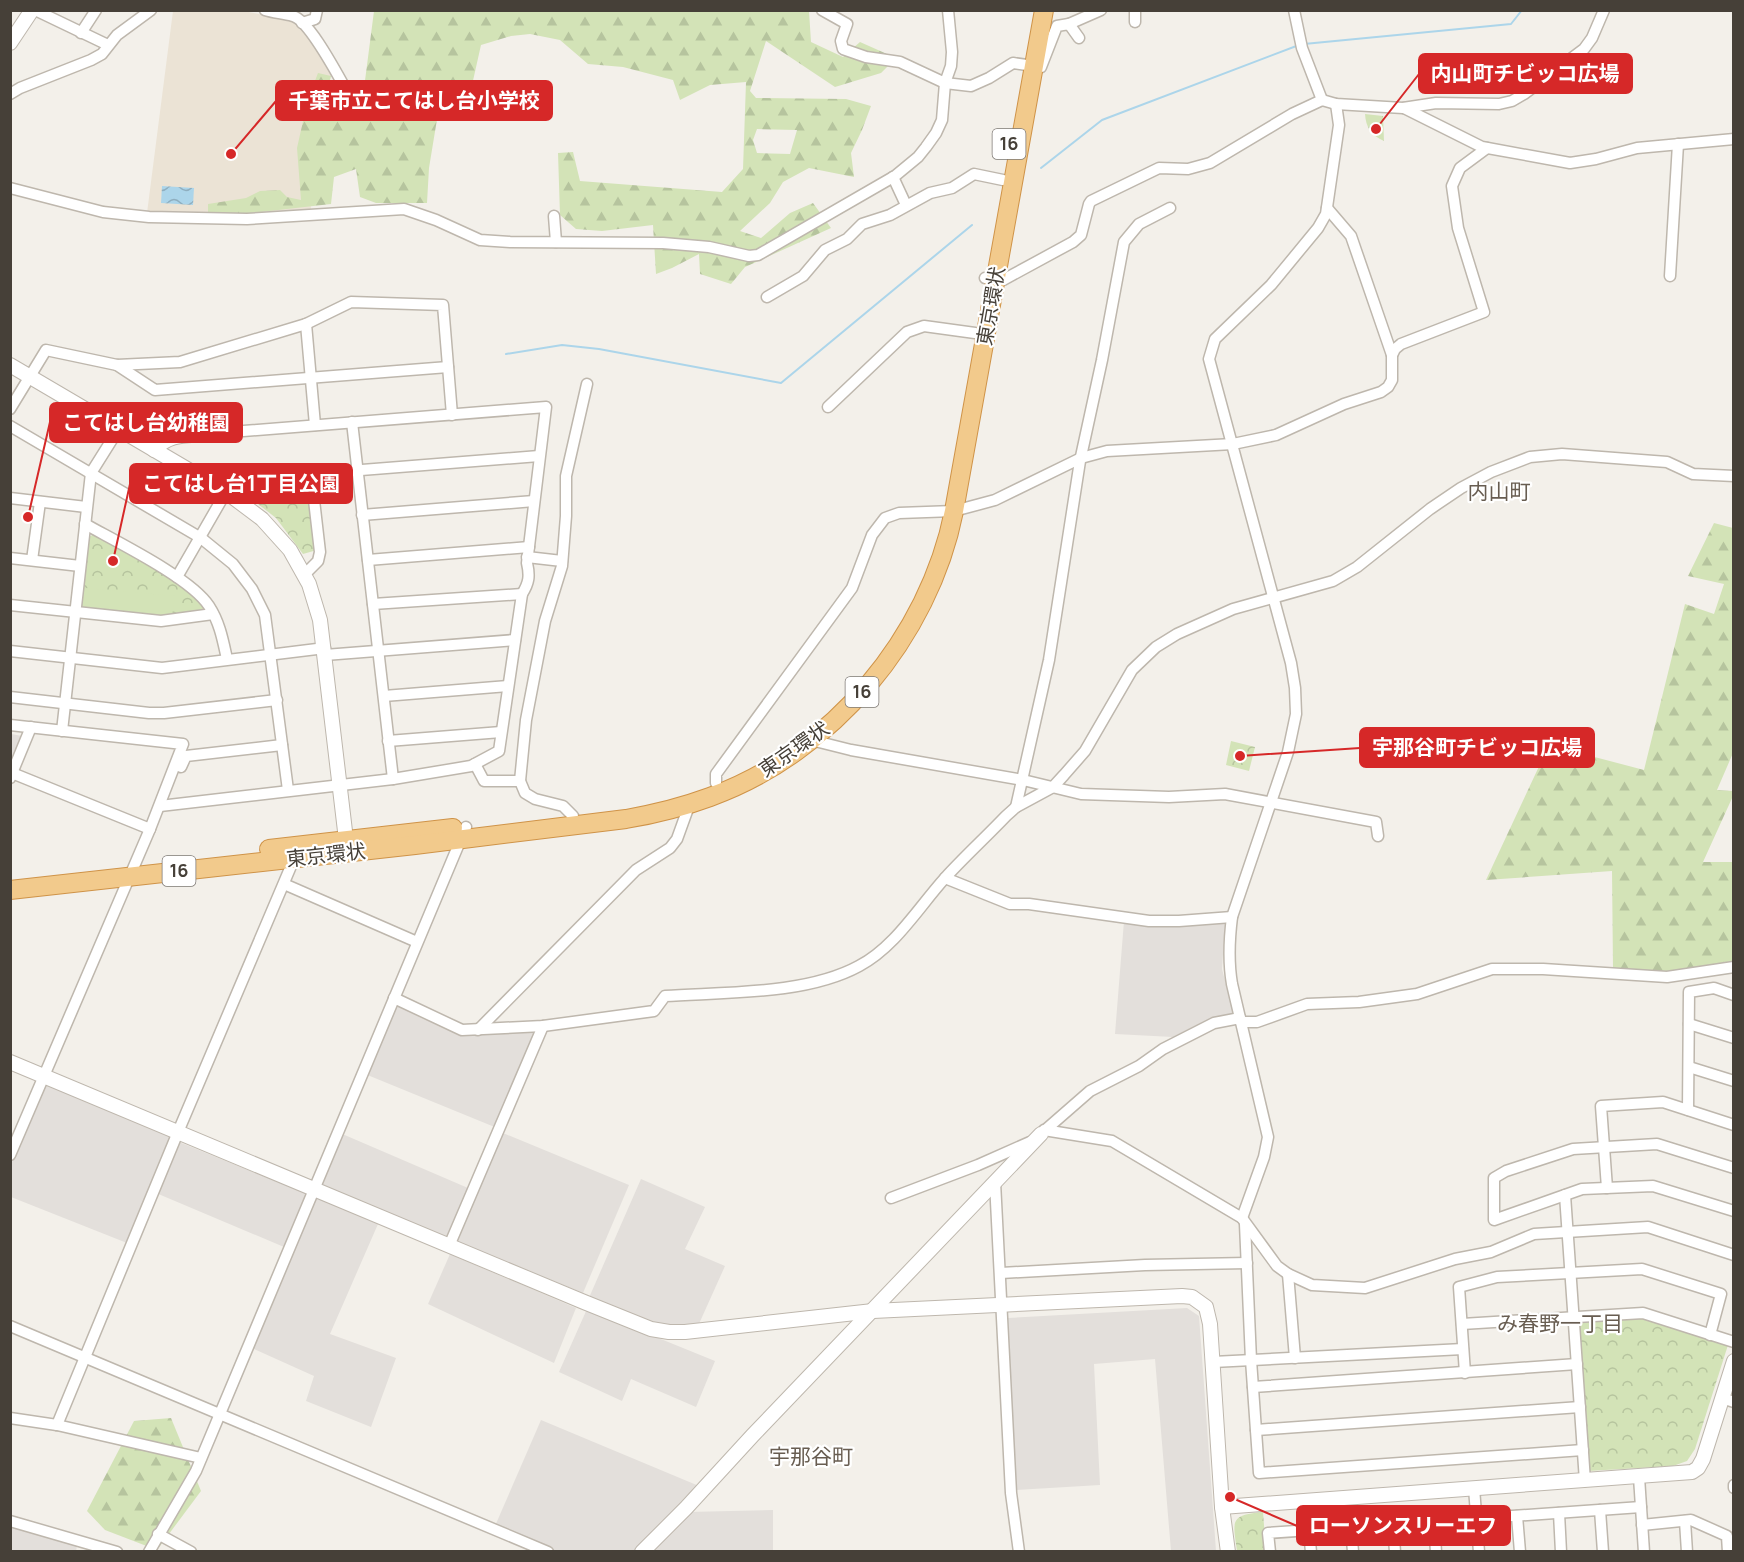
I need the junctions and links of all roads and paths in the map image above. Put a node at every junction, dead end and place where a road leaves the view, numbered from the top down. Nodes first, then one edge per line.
1 (33, 10) edge
2 (96, 10) edge
3 (151, 10) edge
4 (265, 10) edge
5 (316, 10) edge
6 (822, 10) edge
7 (948, 10) edge
8 (1034, 10) edge
9 (1044, 10) edge
10 (1101, 10) edge
11 (1294, 10) edge
12 (1604, 10) edge
13 (302, 23) junction
14 (1069, 24) junction
15 (81, 33) junction
16 (1079, 38) dead end
17 (10, 43) edge
18 (108, 45) junction
19 (1028, 64) junction
20 (945, 83) junction
21 (348, 93) dead end
22 (10, 94) edge
23 (1322, 100) junction
24 (1336, 104) junction
25 (1403, 108) junction
26 (1734, 139) edge
27 (1678, 144) junction
28 (1487, 148) junction
29 (893, 177) junction
30 (1003, 180) junction
31 (10, 188) edge
32 (906, 205) junction
33 (1170, 208) dead end
34 (1327, 208) junction
35 (554, 216) dead end
36 (556, 242) junction
37 (1670, 276) dead end
38 (990, 279) junction
39 (767, 297) dead end
40 (306, 324) junction
41 (975, 333) junction
42 (1392, 355) junction
43 (10, 365) edge
44 (117, 365) junction
45 (448, 367) junction
46 (29, 376) junction
47 (311, 378) junction
48 (587, 384) dead end
49 (828, 406) dead end
50 (10, 409) edge
51 (452, 415) junction
52 (352, 422) junction
53 (315, 425) junction
54 (10, 426) edge
55 (118, 430) junction
56 (206, 434) joint
57 (1233, 444) junction
58 (154, 450) junction
59 (539, 456) junction
60 (1081, 458) junction
61 (357, 470) junction
62 (91, 473) junction
63 (311, 474) junction
64 (1734, 476) edge
65 (226, 492) junction
66 (10, 498) edge
67 (534, 501) junction
68 (40, 502) junction
69 (86, 507) junction
70 (948, 512) junction
71 (362, 515) junction
72 (86, 524) junction
73 (201, 538) junction
74 (528, 552) junction
75 (10, 558) edge
76 (368, 560) junction
77 (32, 561) junction
78 (562, 561) junction
79 (80, 566) junction
80 (304, 575) junction
81 (177, 577) junction
82 (522, 594) junction
83 (1273, 597) junction
84 (373, 604) junction
85 (10, 605) edge
86 (74, 612) junction
87 (213, 614) junction
88 (515, 640) junction
89 (378, 650) junction
90 (10, 651) edge
91 (325, 652) junction
92 (272, 655) junction
93 (69, 658) junction
94 (227, 659) junction
95 (508, 686) junction
96 (384, 696) junction
97 (10, 697) edge
98 (277, 700) junction
99 (65, 703) junction
100 (10, 725) edge
101 (31, 728) junction
102 (62, 731) junction
103 (501, 732) junction
104 (811, 740) junction
105 (388, 741) junction
106 (282, 745) junction
107 (475, 764) junction
108 (172, 774) junction
109 (11, 776) edge
110 (393, 779) junction
111 (1023, 780) junction
112 (520, 781) junction
113 (716, 783) junction
114 (340, 785) junction
115 (1053, 787) junction
116 (288, 790) junction
117 (690, 803) junction
118 (1269, 804) junction
119 (160, 806) junction
120 (1016, 807) junction
121 (573, 816) junction
122 (150, 829) junction
123 (463, 833) junction
124 (1378, 836) dead end
125 (347, 846) junction
126 (294, 859) junction
127 (132, 871) junction
128 (945, 878) junction
129 (10, 879) edge
130 (284, 884) junction
131 (10, 890) edge
132 (1232, 917) junction
133 (417, 942) junction
134 (1734, 967) edge
135 (1734, 994) edge
136 (394, 998) junction
137 (1240, 1020) junction
138 (1689, 1024) junction
139 (543, 1026) junction
140 (478, 1030) junction
141 (1734, 1038) edge
142 (10, 1062) edge
143 (1689, 1067) junction
144 (44, 1076) junction
145 (1734, 1081) edge
146 (1688, 1110) junction
147 (1734, 1125) edge
148 (178, 1132) junction
149 (1040, 1135) junction
150 (1604, 1147) junction
151 (11, 1152) edge
152 (1734, 1168) edge
153 (995, 1182) junction
154 (313, 1188) junction
155 (1607, 1188) junction
156 (1565, 1195) junction
157 (891, 1197) dead end
158 (1734, 1211) edge
159 (1244, 1221) junction
160 (1568, 1232) junction
161 (449, 1246) junction
162 (1734, 1255) edge
163 (1247, 1263) junction
164 (1001, 1273) junction
165 (1288, 1274) junction
166 (1570, 1274) junction
167 (1002, 1306) junction
168 (873, 1311) junction
169 (1573, 1317) junction
170 (1462, 1324) junction
171 (10, 1326) edge
172 (1710, 1335) junction
173 (1734, 1342) edge
174 (1463, 1349) junction
175 (85, 1357) junction
176 (1295, 1358) junction
177 (1251, 1360) junction
178 (1734, 1361) edge
179 (1213, 1362) junction
180 (1577, 1364) junction
181 (1465, 1373) junction
182 (1253, 1387) junction
183 (1728, 1400) edge
184 (1580, 1407) junction
185 (220, 1414) junction
186 (10, 1418) edge
187 (57, 1425) junction
188 (1257, 1430) junction
189 (1583, 1450) junction
190 (201, 1458) junction
191 (1639, 1477) junction
192 (1586, 1481) junction
193 (1474, 1488) junction
194 (1306, 1500) junction
195 (1222, 1507) junction
196 (1641, 1507) junction
197 (1600, 1510) junction
198 (1558, 1513) junction
199 (1517, 1516) junction
200 (1476, 1518) junction
201 (10, 1521) edge
202 (1685, 1521) junction
203 (1434, 1522) junction
204 (1393, 1525) junction
205 (1642, 1525) junction
206 (1351, 1527) junction
207 (1309, 1530) junction
208 (158, 1534) junction
209 (117, 1551) edge
210 (149, 1551) edge
211 (191, 1551) edge
212 (548, 1551) edge
213 (642, 1551) edge
214 (1019, 1551) edge
215 (1228, 1551) edge
216 (1270, 1551) edge
217 (1311, 1551) edge
218 (1353, 1551) edge
219 (1395, 1551) edge
220 (1436, 1551) edge
221 (1479, 1551) edge
222 (1520, 1551) edge
223 (1561, 1551) edge
224 (1603, 1551) edge
225 (1644, 1551) edge
226 (1687, 1551) edge
227 (1728, 1551) edge

1 - 15 street
1 - 17 street
2 - 15 street
3 - 18 street
4 - 13 street
5 - 13 street
6 - 20 street
7 - 20 street
8 - 19 highway, 東京環状 / 16
9 - 19 highway, 東京環状 / 16
10 - 14 street
11 - 23 street
12 - 25 street
13 - 21 street
14 - 16 street
14 - 19 street
15 - 18 street
18 - 22 street
19 - 20 street
19 - 30 highway, 東京環状 / 16
19 - 38 highway, 東京環状 / 16
20 - 29 street
23 - 24 street
23 - 38 street
24 - 25 street
24 - 34 street
25 - 28 street
26 - 27 street
27 - 28 street
27 - 37 street
28 - 42 street
29 - 32 street
29 - 36 street
30 - 32 street
30 - 38 highway, 東京環状 / 16
31 - 36 street
32 - 39 street
33 - 60 street
34 - 42 street
34 - 57 street
35 - 36 street
38 - 41 highway, 東京環状 / 16
38 - 70 highway, 東京環状 / 16
40 - 44 street
40 - 45 street
40 - 47 street
41 - 49 street
41 - 70 highway, 東京環状 / 16
42 - 57 street
43 - 46 street
44 - 46 street
44 - 47 street
45 - 47 street
45 - 51 street
46 - 50 street
46 - 55 street
47 - 53 street
48 - 78 street
51 - 52 street
51 - 59 street
52 - 53 street
52 - 61 street
53 - 56 street
54 - 62 street
55 - 58 street
55 - 62 street
56 - 58 street
57 - 60 street
57 - 83 street
58 - 65 street
59 - 61 street
59 - 67 street
60 - 70 street
60 - 111 street
61 - 63 street
61 - 71 street
62 - 69 street
62 - 73 street
63 - 65 street
63 - 80 street
64 - 83 street
65 - 73 street
65 - 80 street
66 - 68 street
67 - 71 street
67 - 74 street
68 - 69 street
68 - 77 street
69 - 72 street
70 - 104 highway, 東京環状 / 16
70 - 113 highway, 東京環状 / 16
70 - 113 street
71 - 76 street
72 - 79 street
72 - 81 street
73 - 81 street
73 - 92 street
74 - 76 street
74 - 78 street
74 - 82 street
75 - 77 street
76 - 84 street
77 - 79 street
78 - 112 street
79 - 86 street
80 - 91 street
81 - 87 street
82 - 84 street
82 - 88 street
83 - 115 street
83 - 118 street
84 - 89 street
85 - 86 street
86 - 87 street
86 - 93 street
87 - 94 street
88 - 89 street
88 - 95 street
89 - 91 street
89 - 96 street
90 - 93 street
91 - 92 street
91 - 114 street
92 - 94 street
92 - 98 street
93 - 94 street
93 - 99 street
95 - 96 street
95 - 103 street
96 - 105 street
97 - 99 street
98 - 99 street
98 - 106 street
99 - 102 street
100 - 101 street
101 - 102 street
101 - 109 street
102 - 108 street
103 - 105 street
103 - 107 street
104 - 111 street
104 - 117 highway, 東京環状 / 16
105 - 110 street
106 - 108 street
106 - 116 street
107 - 110 street
107 - 112 street
108 - 119 street
109 - 122 street
110 - 114 street
111 - 115 street
111 - 120 street
112 - 121 street
113 - 121 highway, 東京環状 / 16
114 - 116 street
114 - 125 street
115 - 118 street
115 - 120 street
116 - 119 street
117 - 123 highway, 東京環状 / 16
117 - 140 street
118 - 124 street
118 - 132 street
119 - 122 street
120 - 128 street
121 - 123 highway, 東京環状 / 16
122 - 127 street
123 - 125 highway, 東京環状 / 16
123 - 133 street
125 - 126 highway, 東京環状 / 16
125 - 127 highway, 東京環状 / 16
126 - 127 highway, 東京環状 / 16
126 - 130 street
127 - 129 highway, 東京環状 / 16
127 - 131 highway, 東京環状 / 16
127 - 144 street
128 - 132 street
128 - 139 street
130 - 133 street
130 - 148 street
132 - 137 street
133 - 136 street
134 - 137 street
135 - 138 street
136 - 140 street
136 - 154 street
137 - 149 street
137 - 159 street
138 - 141 street
138 - 143 street
139 - 140 street
139 - 161 street
142 - 144 street
143 - 145 street
143 - 146 street
144 - 148 street
144 - 151 street
146 - 147 street
146 - 150 street
148 - 154 street
148 - 175 street
149 - 153 street
149 - 157 street
149 - 159 street
150 - 152 street
150 - 155 street
150 - 156 street
153 - 164 street
153 - 168 street
154 - 161 street
154 - 185 street
155 - 156 street
155 - 158 street
156 - 160 street
159 - 163 street
159 - 165 street
160 - 162 street
160 - 165 street
160 - 166 street
161 - 168 street
163 - 164 street
163 - 177 street
164 - 167 street
165 - 176 street
166 - 169 street
166 - 170 street
166 - 172 street
167 - 168 street
167 - 179 street
167 - 214 street
168 - 213 street
169 - 170 street
169 - 172 street
169 - 180 street
170 - 174 street
171 - 175 street
172 - 173 street
174 - 176 street
174 - 181 street
175 - 185 street
175 - 187 street
176 - 177 street
177 - 179 street
177 - 182 street
178 - 183 street
179 - 195 street
180 - 181 street
180 - 184 street
181 - 182 street
182 - 188 street
183 - 191 street
184 - 188 street
184 - 189 street
185 - 190 street
185 - 212 street
186 - 187 street
187 - 190 street
188 - 189 street
189 - 192 street
190 - 208 street
191 - 192 street
191 - 196 street
192 - 193 street
193 - 194 street
193 - 200 street
194 - 195 street
194 - 207 street
195 - 215 street
196 - 197 street
196 - 205 street
197 - 198 street
197 - 224 street
198 - 199 street
198 - 223 street
199 - 200 street
199 - 222 street
200 - 203 street
200 - 221 street
201 - 209 street
202 - 205 street
202 - 226 street
202 - 227 street
203 - 204 street
203 - 220 street
204 - 206 street
204 - 219 street
205 - 225 street
206 - 207 street
206 - 218 street
207 - 216 street
207 - 217 street
208 - 210 street
208 - 211 street

